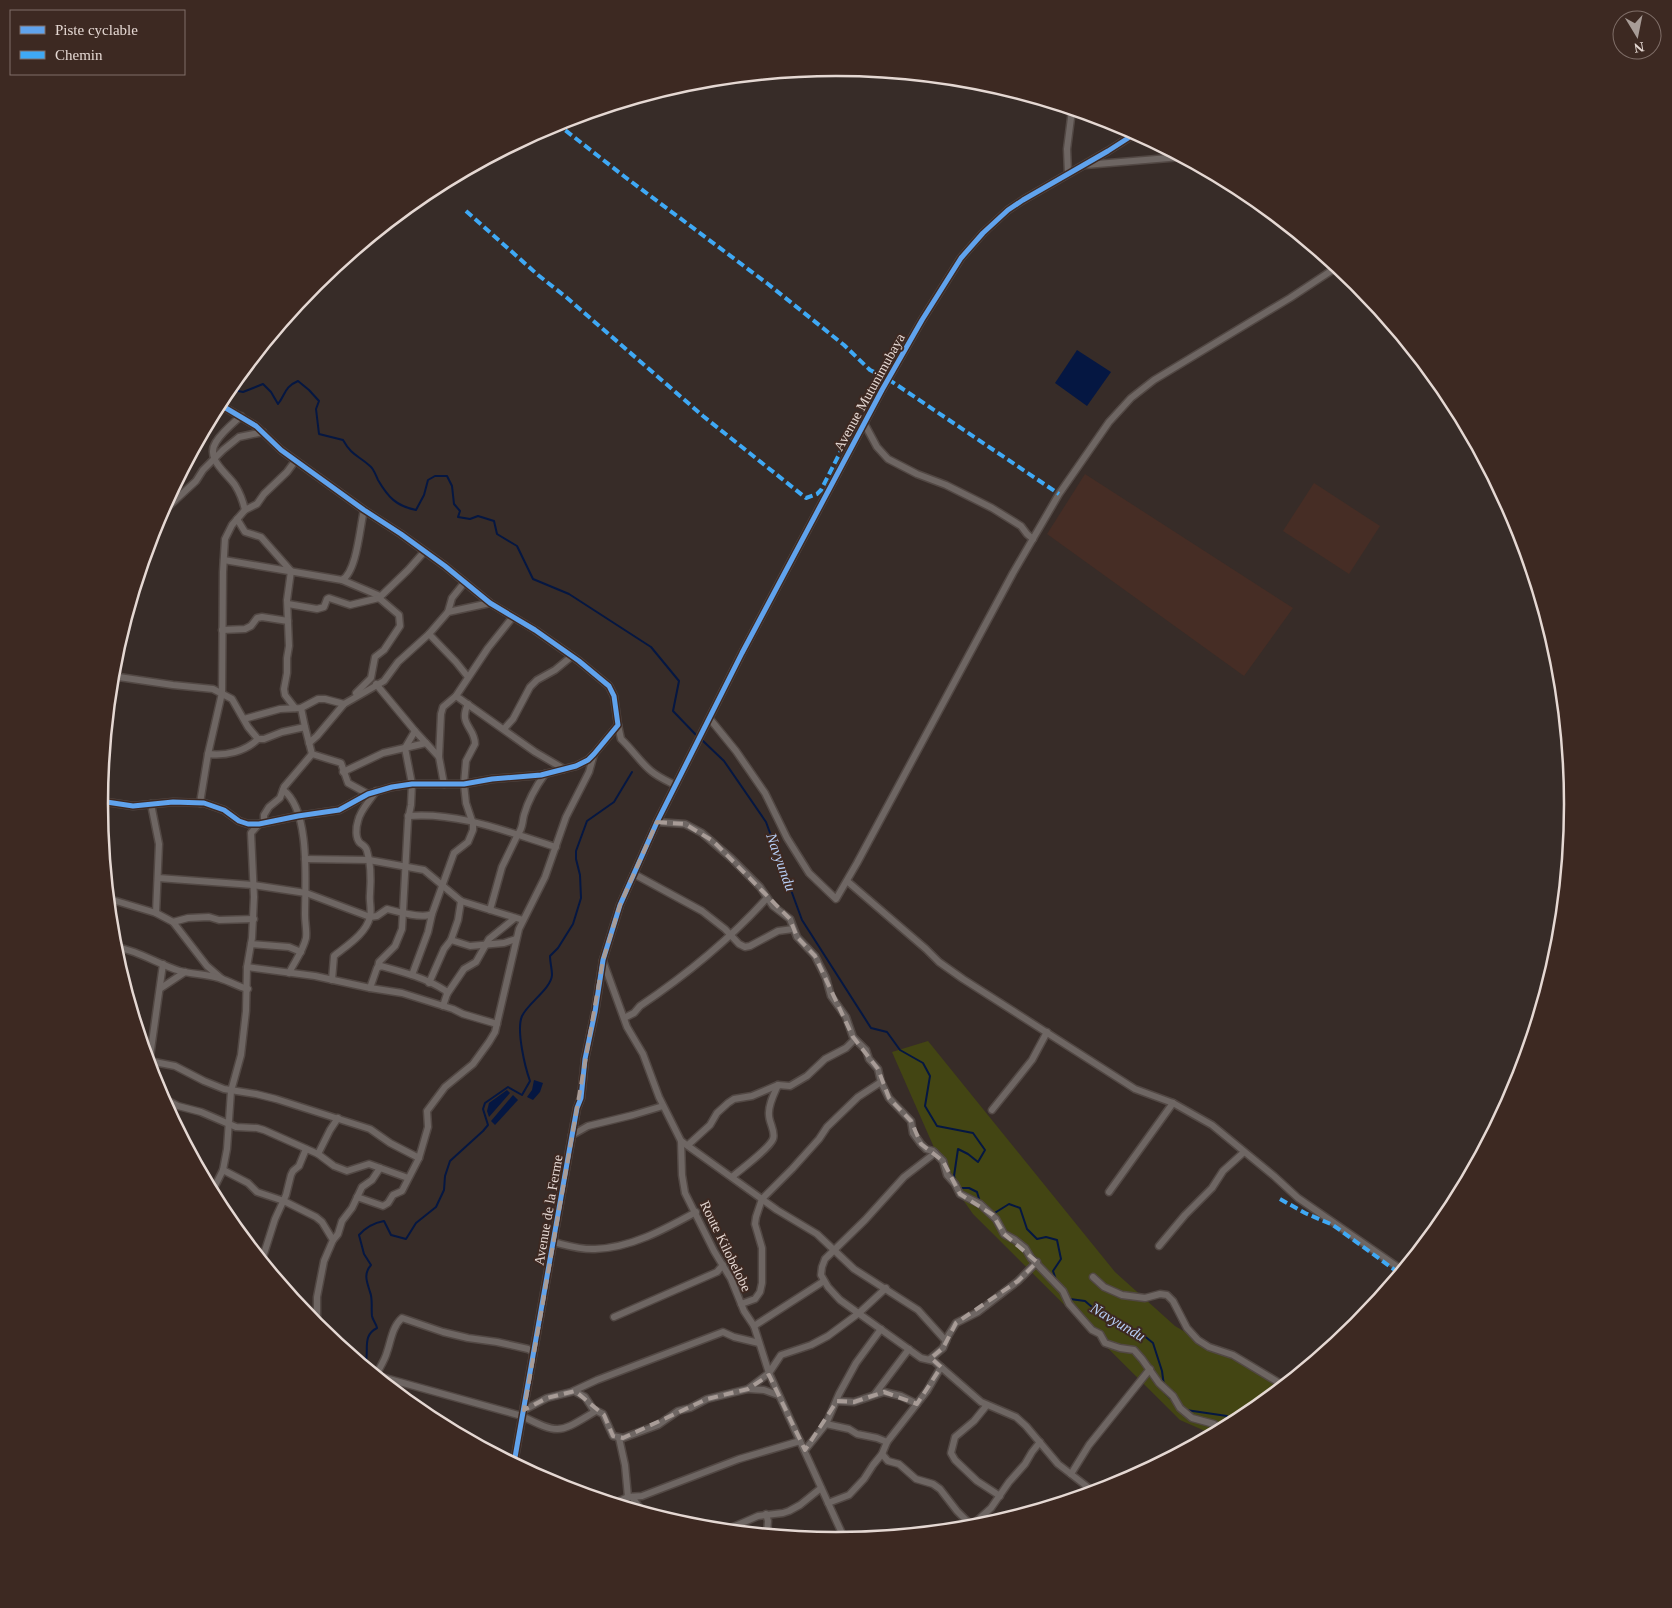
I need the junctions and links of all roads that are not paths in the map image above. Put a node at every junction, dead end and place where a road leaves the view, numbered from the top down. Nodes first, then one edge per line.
1 (1071, 115) edge
2 (1128, 138) edge
3 (1171, 158) edge
4 (1083, 165) junction
5 (1068, 173) junction
6 (1331, 271) edge
7 (226, 408) edge
8 (240, 416) junction
9 (864, 423) junction
10 (263, 432) junction
11 (215, 458) junction
12 (296, 460) junction
13 (175, 500) edge
14 (245, 510) junction
15 (364, 510) junction
16 (237, 520) junction
17 (1034, 539) junction
18 (424, 552) junction
19 (224, 560) junction
20 (291, 571) junction
21 (342, 580) junction
22 (464, 583) junction
23 (380, 597) junction
24 (490, 603) junction
25 (288, 604) junction
26 (448, 612) junction
27 (512, 618) junction
28 (288, 621) junction
29 (222, 630) junction
30 (429, 634) junction
31 (572, 656) junction
32 (119, 677) edge
33 (468, 677) junction
34 (371, 678) junction
35 (378, 686) junction
36 (222, 693) junction
37 (456, 696) junction
38 (352, 698) junction
39 (344, 704) junction
40 (468, 704) junction
41 (298, 708) junction
42 (244, 719) junction
43 (710, 719) junction
44 (618, 725) junction
45 (305, 727) junction
46 (504, 729) junction
47 (415, 731) junction
48 (258, 739) junction
49 (621, 739) junction
50 (606, 742) junction
51 (309, 743) junction
52 (426, 743) junction
53 (405, 748) junction
54 (208, 754) junction
55 (312, 754) junction
56 (594, 754) junction
57 (439, 757) junction
58 (564, 769) junction
59 (343, 772) junction
60 (545, 774) junction
61 (412, 784) junction
62 (444, 784) junction
63 (464, 784) junction
64 (675, 785) junction
65 (283, 790) junction
66 (376, 791) junction
67 (368, 794) junction
68 (108, 802) edge
69 (200, 803) junction
70 (151, 804) junction
71 (298, 816) junction
72 (408, 816) junction
73 (472, 820) junction
74 (239, 821) junction
75 (657, 822) junction
76 (261, 823) junction
77 (518, 834) junction
78 (251, 840) junction
79 (556, 847) junction
80 (306, 859) junction
81 (369, 860) junction
82 (405, 867) junction
83 (634, 874) junction
84 (158, 878) junction
85 (848, 880) junction
86 (253, 885) junction
87 (443, 886) junction
88 (306, 893) junction
89 (767, 898) junction
90 (114, 901) edge
91 (461, 901) junction
92 (490, 910) junction
93 (156, 913) junction
94 (402, 913) junction
95 (432, 914) junction
96 (370, 917) junction
97 (515, 918) junction
98 (254, 919) junction
99 (523, 920) junction
100 (173, 922) junction
101 (793, 929) junction
102 (731, 935) junction
103 (451, 940) junction
104 (516, 940) junction
105 (486, 943) junction
106 (251, 944) junction
107 (123, 950) edge
108 (301, 952) junction
109 (603, 960) junction
110 (163, 964) junction
111 (378, 967) junction
112 (247, 968) junction
113 (185, 972) junction
114 (289, 973) junction
115 (412, 975) junction
116 (222, 979) junction
117 (332, 980) junction
118 (429, 983) junction
119 (161, 988) junction
120 (370, 988) junction
121 (248, 989) junction
122 (447, 994) junction
123 (443, 1006) junction
124 (624, 1018) junction
125 (497, 1024) junction
126 (1047, 1032) junction
127 (854, 1040) junction
128 (151, 1048) edge
129 (157, 1064) edge
130 (881, 1082) junction
131 (778, 1085) junction
132 (231, 1091) junction
133 (1173, 1103) junction
134 (173, 1104) edge
135 (663, 1106) junction
136 (992, 1110) dead end
137 (338, 1118) junction
138 (229, 1125) junction
139 (572, 1135) junction
140 (681, 1141) junction
141 (688, 1145) junction
142 (306, 1149) junction
143 (1244, 1152) junction
144 (935, 1153) junction
145 (318, 1154) junction
146 (419, 1158) junction
147 (380, 1168) junction
148 (223, 1170) junction
149 (732, 1177) junction
150 (408, 1178) junction
151 (214, 1182) edge
152 (1109, 1192) dead end
153 (358, 1197) junction
154 (762, 1199) junction
155 (284, 1201) junction
156 (696, 1212) junction
157 (333, 1240) junction
158 (553, 1242) junction
159 (1159, 1246) dead end
160 (834, 1249) junction
161 (264, 1253) edge
162 (1037, 1262) junction
163 (723, 1265) junction
164 (1397, 1267) edge
165 (1093, 1277) dead end
166 (824, 1280) junction
167 (886, 1288) junction
168 (741, 1304) junction
169 (859, 1313) junction
170 (317, 1315) edge
171 (614, 1317) dead end
172 (754, 1326) junction
173 (881, 1329) junction
174 (946, 1341) junction
175 (759, 1343) junction
176 (532, 1349) junction
177 (908, 1349) junction
178 (930, 1359) junction
179 (941, 1367) junction
180 (1150, 1369) junction
181 (379, 1370) edge
182 (769, 1373) junction
183 (391, 1380) edge
184 (1277, 1382) edge
185 (748, 1389) junction
186 (574, 1390) junction
187 (875, 1394) junction
188 (779, 1395) junction
189 (836, 1401) junction
190 (917, 1404) junction
191 (987, 1405) junction
192 (596, 1411) junction
193 (523, 1413) junction
194 (826, 1424) junction
195 (1215, 1425) edge
196 (619, 1438) junction
197 (800, 1441) junction
198 (887, 1442) junction
199 (1040, 1442) junction
200 (805, 1450) junction
201 (882, 1454) junction
202 (515, 1457) edge
203 (1071, 1474) junction
204 (1087, 1486) edge
205 (821, 1488) junction
206 (1000, 1496) junction
207 (630, 1497) junction
208 (624, 1500) edge
209 (635, 1503) edge
210 (828, 1503) junction
211 (766, 1514) junction
212 (981, 1517) edge
213 (966, 1520) edge
214 (736, 1525) edge
215 (767, 1528) edge
216 (840, 1532) edge

1 - 5 street
2 - 4 street, Avenue Mutunimubaya
3 - 4 street
4 - 5 street, Avenue Mutunimubaya
5 - 9 street, Avenue Mutunimubaya
6 - 17 street
7 - 8 street
8 - 10 street
8 - 11 street
9 - 17 street
9 - 43 street, Avenue Mutunimubaya
10 - 11 street
10 - 12 street
11 - 13 street
11 - 14 street
12 - 14 street
12 - 15 street
14 - 16 street
15 - 18 street
15 - 21 street
16 - 19 street
16 - 20 street
17 - 85 street
18 - 22 street
18 - 23 street
19 - 20 street
19 - 29 street
20 - 21 street
20 - 25 street
21 - 23 street
22 - 24 street
22 - 26 street
23 - 25 street
23 - 34 street
24 - 26 street
24 - 27 street
25 - 28 street
26 - 30 street
27 - 31 street
27 - 33 street
28 - 29 street
28 - 41 street
29 - 36 street
30 - 33 street
30 - 35 street
31 - 44 street
31 - 46 street
32 - 36 street
33 - 37 street
34 - 35 street
34 - 38 street
35 - 38 street
35 - 47 street
36 - 42 street
36 - 54 street
37 - 40 street
37 - 57 street
38 - 39 street
39 - 41 street
39 - 51 street
40 - 46 street
40 - 63 street
41 - 42 street
41 - 45 street
42 - 48 street
43 - 64 street, Avenue Mutunimubaya
43 - 85 street
44 - 49 street
44 - 50 street
45 - 48 street
45 - 51 street
46 - 58 street
47 - 52 street
47 - 53 street
48 - 54 street
49 - 50 street
49 - 64 street
50 - 56 street
51 - 55 street
52 - 53 street
52 - 57 street
53 - 59 street
53 - 61 street
54 - 69 street
55 - 59 street
55 - 65 street
56 - 58 street
56 - 79 street
57 - 62 street
58 - 60 street
59 - 67 street
60 - 63 street
60 - 77 street
61 - 62 street
61 - 66 street
61 - 72 street
62 - 63 street
63 - 73 street
64 - 75 street, Avenue Mutunimubaya
65 - 71 street
65 - 76 street
66 - 67 street
66 - 81 street
67 - 71 street
68 - 70 street
69 - 70 street
69 - 74 street
70 - 84 street
71 - 76 street
71 - 80 street
72 - 73 street
72 - 82 street
73 - 77 street
73 - 87 street
74 - 76 street
74 - 78 street
75 - 83 street, Avenue de la Ferme
75 - 89 street
76 - 78 street
77 - 79 street
77 - 92 street
78 - 86 street
79 - 99 street
80 - 81 street
80 - 88 street
81 - 82 street
81 - 96 street
82 - 87 street
82 - 94 street
83 - 102 street
83 - 109 street, Avenue de la Ferme
84 - 86 street
84 - 93 street
85 - 126 street
86 - 88 street
86 - 98 street
87 - 91 street
87 - 95 street
88 - 96 street
88 - 108 street
89 - 101 street
89 - 102 street
90 - 93 street
91 - 92 street
91 - 103 street
92 - 97 street
93 - 100 street
94 - 95 street
94 - 96 street
94 - 111 street
95 - 115 street
96 - 117 street
97 - 99 street
97 - 105 street
98 - 100 street
98 - 106 street
99 - 104 street
100 - 116 street
101 - 102 street
101 - 127 street
102 - 124 street
103 - 105 street
103 - 118 street
104 - 105 street
104 - 125 street
105 - 122 street
106 - 108 street
106 - 112 street
107 - 110 street
108 - 114 street
109 - 124 street, Route Kilobelobe
109 - 139 street, Avenue de la Ferme
110 - 113 street
110 - 119 street
111 - 115 street
111 - 120 street
112 - 114 street
112 - 121 street
113 - 116 street
113 - 119 street
114 - 117 street
115 - 118 street
116 - 121 street
117 - 120 street
118 - 122 street
119 - 128 street
120 - 123 street
121 - 132 street
122 - 123 street
123 - 125 street
124 - 135 street, Route Kilobelobe
125 - 146 street
126 - 133 street
126 - 136 street
127 - 130 street
127 - 131 street
129 - 132 street
130 - 144 street
130 - 154 street
131 - 141 street
131 - 149 street
132 - 137 street
132 - 138 street
133 - 143 street
133 - 152 street
134 - 138 street
135 - 139 street
135 - 140 street, Route Kilobelobe
137 - 145 street
137 - 146 street
138 - 142 street
138 - 148 street
139 - 158 street, Avenue de la Ferme
140 - 141 street
140 - 156 street, Route Kilobelobe
141 - 149 street
142 - 145 street
142 - 155 street
143 - 159 street
143 - 164 street
144 - 160 street
144 - 162 street
145 - 147 street
146 - 150 street
147 - 150 street
147 - 153 street
148 - 151 street
148 - 155 street
149 - 154 street
150 - 153 street
153 - 157 street
154 - 160 street
154 - 168 street
155 - 157 street
155 - 161 street
156 - 158 street
156 - 163 street, Route Kilobelobe
157 - 170 street
158 - 176 street, Avenue de la Ferme
160 - 166 street
160 - 167 street
162 - 174 street
162 - 180 street
163 - 168 street, Route Kilobelobe
163 - 171 street
165 - 184 street
166 - 169 street
166 - 172 street
167 - 169 street
167 - 174 street
168 - 172 street, Route Kilobelobe
169 - 173 street
169 - 182 street
172 - 175 street, Route Kilobelobe
173 - 177 street
173 - 189 street
174 - 178 street
175 - 182 street, Route Kilobelobe
175 - 186 street
176 - 181 street
176 - 193 street, Avenue de la Ferme
177 - 178 street
177 - 187 street
178 - 179 street
179 - 190 street
179 - 191 street
180 - 195 street
180 - 203 street
182 - 185 street
182 - 188 street, Route Kilobelobe
183 - 193 street
185 - 188 street
185 - 196 street
186 - 192 street
186 - 193 street
187 - 189 street
187 - 190 street
188 - 197 street, Route Kilobelobe
189 - 194 street
190 - 198 street
191 - 199 street
191 - 206 street
192 - 193 street
192 - 196 street
193 - 202 street, Avenue de la Ferme
194 - 198 street
194 - 200 street
196 - 207 street
197 - 200 street, Route Kilobelobe
197 - 207 street
198 - 201 street
199 - 203 street
199 - 206 street
200 - 205 street, Route Kilobelobe
201 - 210 street
201 - 213 street
203 - 204 street
205 - 210 street, Route Kilobelobe
205 - 211 street
206 - 212 street
207 - 208 street
207 - 209 street
210 - 216 street, Route Kilobelobe
211 - 214 street
211 - 215 street

